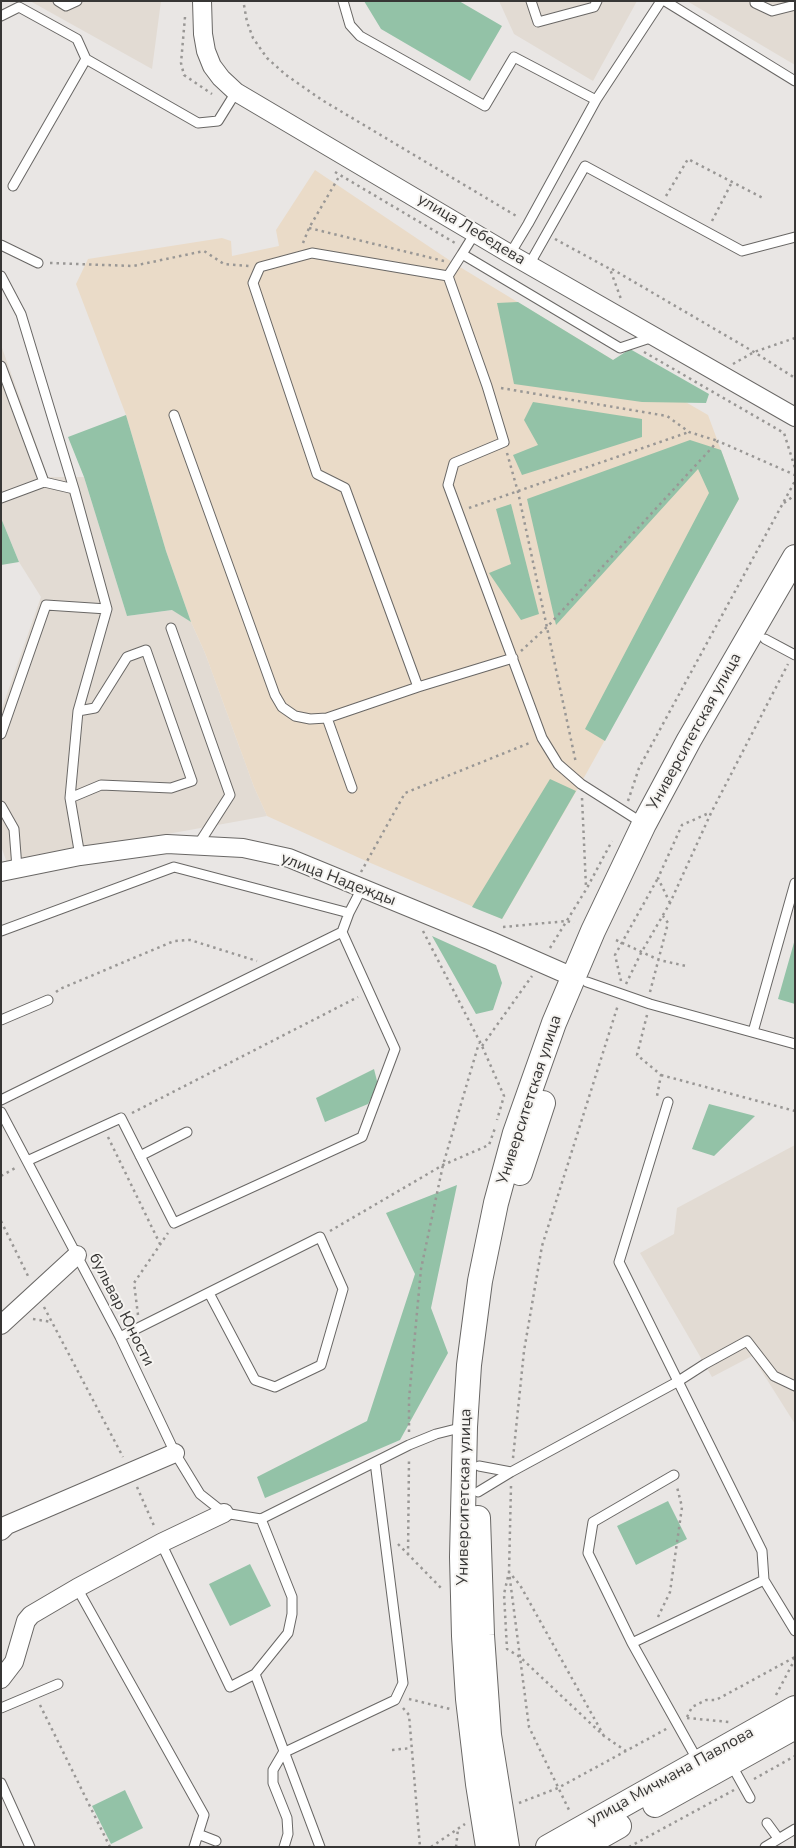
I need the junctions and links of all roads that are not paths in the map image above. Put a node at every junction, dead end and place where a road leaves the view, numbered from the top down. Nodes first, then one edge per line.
1 (58, 1) edge
2 (77, 1) edge
3 (202, 1) edge
4 (343, 1) edge
5 (531, 1) edge
6 (597, 1) edge
7 (661, 1) edge
8 (665, 1) edge
9 (755, 1) edge
10 (795, 5) edge
11 (1, 16) edge
12 (86, 59) junction
13 (795, 81) edge
14 (236, 92) junction
15 (596, 100) junction
16 (13, 186) dead end
17 (475, 233) junction
18 (795, 237) edge
19 (1, 245) edge
20 (462, 254) junction
21 (510, 254) junction
22 (38, 263) road end
23 (529, 265) junction
24 (1, 276) edge
25 (448, 276) junction
26 (654, 336) junction
27 (1, 366) edge
28 (174, 415) dead end
29 (795, 417) edge
30 (44, 482) junction
31 (74, 490) junction
32 (1, 498) edge
33 (795, 557) edge
34 (795, 588) edge
35 (107, 609) junction
36 (171, 628) dead end
37 (758, 635) junction
38 (792, 657) edge
39 (513, 658) junction
40 (418, 687) junction
41 (78, 711) junction
42 (327, 718) junction
43 (1, 734) edge
44 (352, 788) dead end
45 (70, 798) junction
46 (1, 806) edge
47 (644, 824) junction
48 (198, 845) junction
49 (80, 856) junction
50 (9, 870) edge
51 (795, 883) edge
52 (359, 886) junction
53 (349, 913) junction
54 (1, 931) edge
55 (342, 932) junction
56 (580, 980) junction
57 (48, 1000) road end
58 (1, 1020) edge
59 (753, 1032) junction
60 (795, 1044) edge
61 (1, 1100) edge
62 (668, 1102) road end
63 (1, 1112) edge
64 (188, 1132) dead end
65 (140, 1156) junction
66 (27, 1161) junction
67 (77, 1256) junction
68 (209, 1293) junction
69 (1, 1325) edge
70 (120, 1338) junction
71 (677, 1382) junction
72 (795, 1386) edge
73 (473, 1427) junction
74 (175, 1453) junction
75 (375, 1462) junction
76 (471, 1466) junction
77 (512, 1468) junction
78 (674, 1475) road end
79 (471, 1492) junction
80 (224, 1513) junction
81 (261, 1519) junction
82 (1, 1531) edge
83 (162, 1543) junction
84 (764, 1580) junction
85 (77, 1588) junction
86 (795, 1631) edge
87 (632, 1643) junction
88 (255, 1674) junction
89 (1, 1679) edge
90 (58, 1684) dead end
91 (785, 1703) edge
92 (1, 1708) edge
93 (795, 1727) edge
94 (284, 1753) junction
95 (730, 1763) junction
96 (703, 1769) junction
97 (1, 1783) edge
98 (750, 1798) dead end
99 (767, 1823) dead end
100 (795, 1829) edge
101 (198, 1834) junction
102 (778, 1838) junction
103 (216, 1841) dead end
104 (30, 1847) edge
105 (194, 1847) edge
106 (284, 1847) edge
107 (320, 1847) edge
108 (488, 1847) edge
109 (507, 1847) edge
110 (548, 1847) edge
111 (582, 1847) edge
112 (765, 1847) edge

1 - 2 lane
3 - 14 street, улица Лебедева
4 - 15 lane
5 - 6 lane
7 - 15 lane
8 - 13 lane
9 - 10 lane
11 - 12 lane
12 - 14 lane
12 - 16 lane
14 - 17 street, улица Лебедева
15 - 21 lane
17 - 20 lane
17 - 21 street, улица Лебедева
18 - 23 lane
19 - 22 lane
20 - 25 lane
20 - 26 lane
21 - 23 street, улица Лебедева
23 - 26 street, улица Лебедева
24 - 31 lane
25 - 39 lane
25 - 40 lane
26 - 29 street, улица Лебедева
27 - 30 lane
28 - 42 lane
30 - 31 lane
30 - 32 lane
31 - 35 lane
33 - 37 main road, Университетская улица
34 - 37 main road, Университетская улица
35 - 41 lane
35 - 43 lane
36 - 48 lane
37 - 38 lane
37 - 47 main road, Университетская улица
37 - 56 main road, Университетская улица
39 - 40 lane
39 - 47 lane
40 - 42 lane
41 - 45 lane
41 - 45 lane
42 - 44 lane
45 - 49 lane
46 - 50 lane
47 - 56 main road, Университетская улица
48 - 49 street, улица Надежды
48 - 52 street, улица Надежды
49 - 50 street, улица Надежды
51 - 59 lane
52 - 53 lane
52 - 56 street, улица Надежды
53 - 54 lane
53 - 55 lane
55 - 61 lane
55 - 65 lane
56 - 59 lane
56 - 73 main road, Университетская улица
57 - 58 lane
59 - 60 lane
62 - 71 lane
63 - 66 lane, бульвар Юности
64 - 65 lane
65 - 66 lane
66 - 67 lane, бульвар Юности
67 - 69 street
67 - 70 lane, бульвар Юности
68 - 68 lane
68 - 70 lane
70 - 74 lane, бульвар Юности
71 - 72 lane
71 - 77 lane
71 - 84 lane
73 - 75 lane
73 - 76 main road, Университетская улица
74 - 80 lane, бульвар Юности
74 - 82 street
75 - 81 lane
75 - 94 lane
76 - 77 lane
76 - 79 main road, Университетская улица
77 - 79 lane
78 - 87 lane
79 - 108 main road, Университетская улица
79 - 109 main road, Университетская улица
80 - 81 lane
80 - 83 street
81 - 88 lane
83 - 85 street
83 - 88 lane
84 - 86 lane
84 - 87 lane
85 - 89 street
85 - 101 lane
87 - 96 lane
88 - 94 lane
90 - 92 lane
91 - 96 main road, улица Мичмана Павлова
93 - 95 main road, улица Мичмана Павлова
94 - 106 lane
94 - 107 lane
95 - 96 main road, улица Мичмана Павлова
95 - 98 lane
96 - 110 main road, улица Мичмана Павлова
96 - 111 main road, улица Мичмана Павлова
97 - 104 lane
99 - 102 lane
100 - 102 lane
101 - 103 lane
101 - 105 lane
102 - 112 lane

